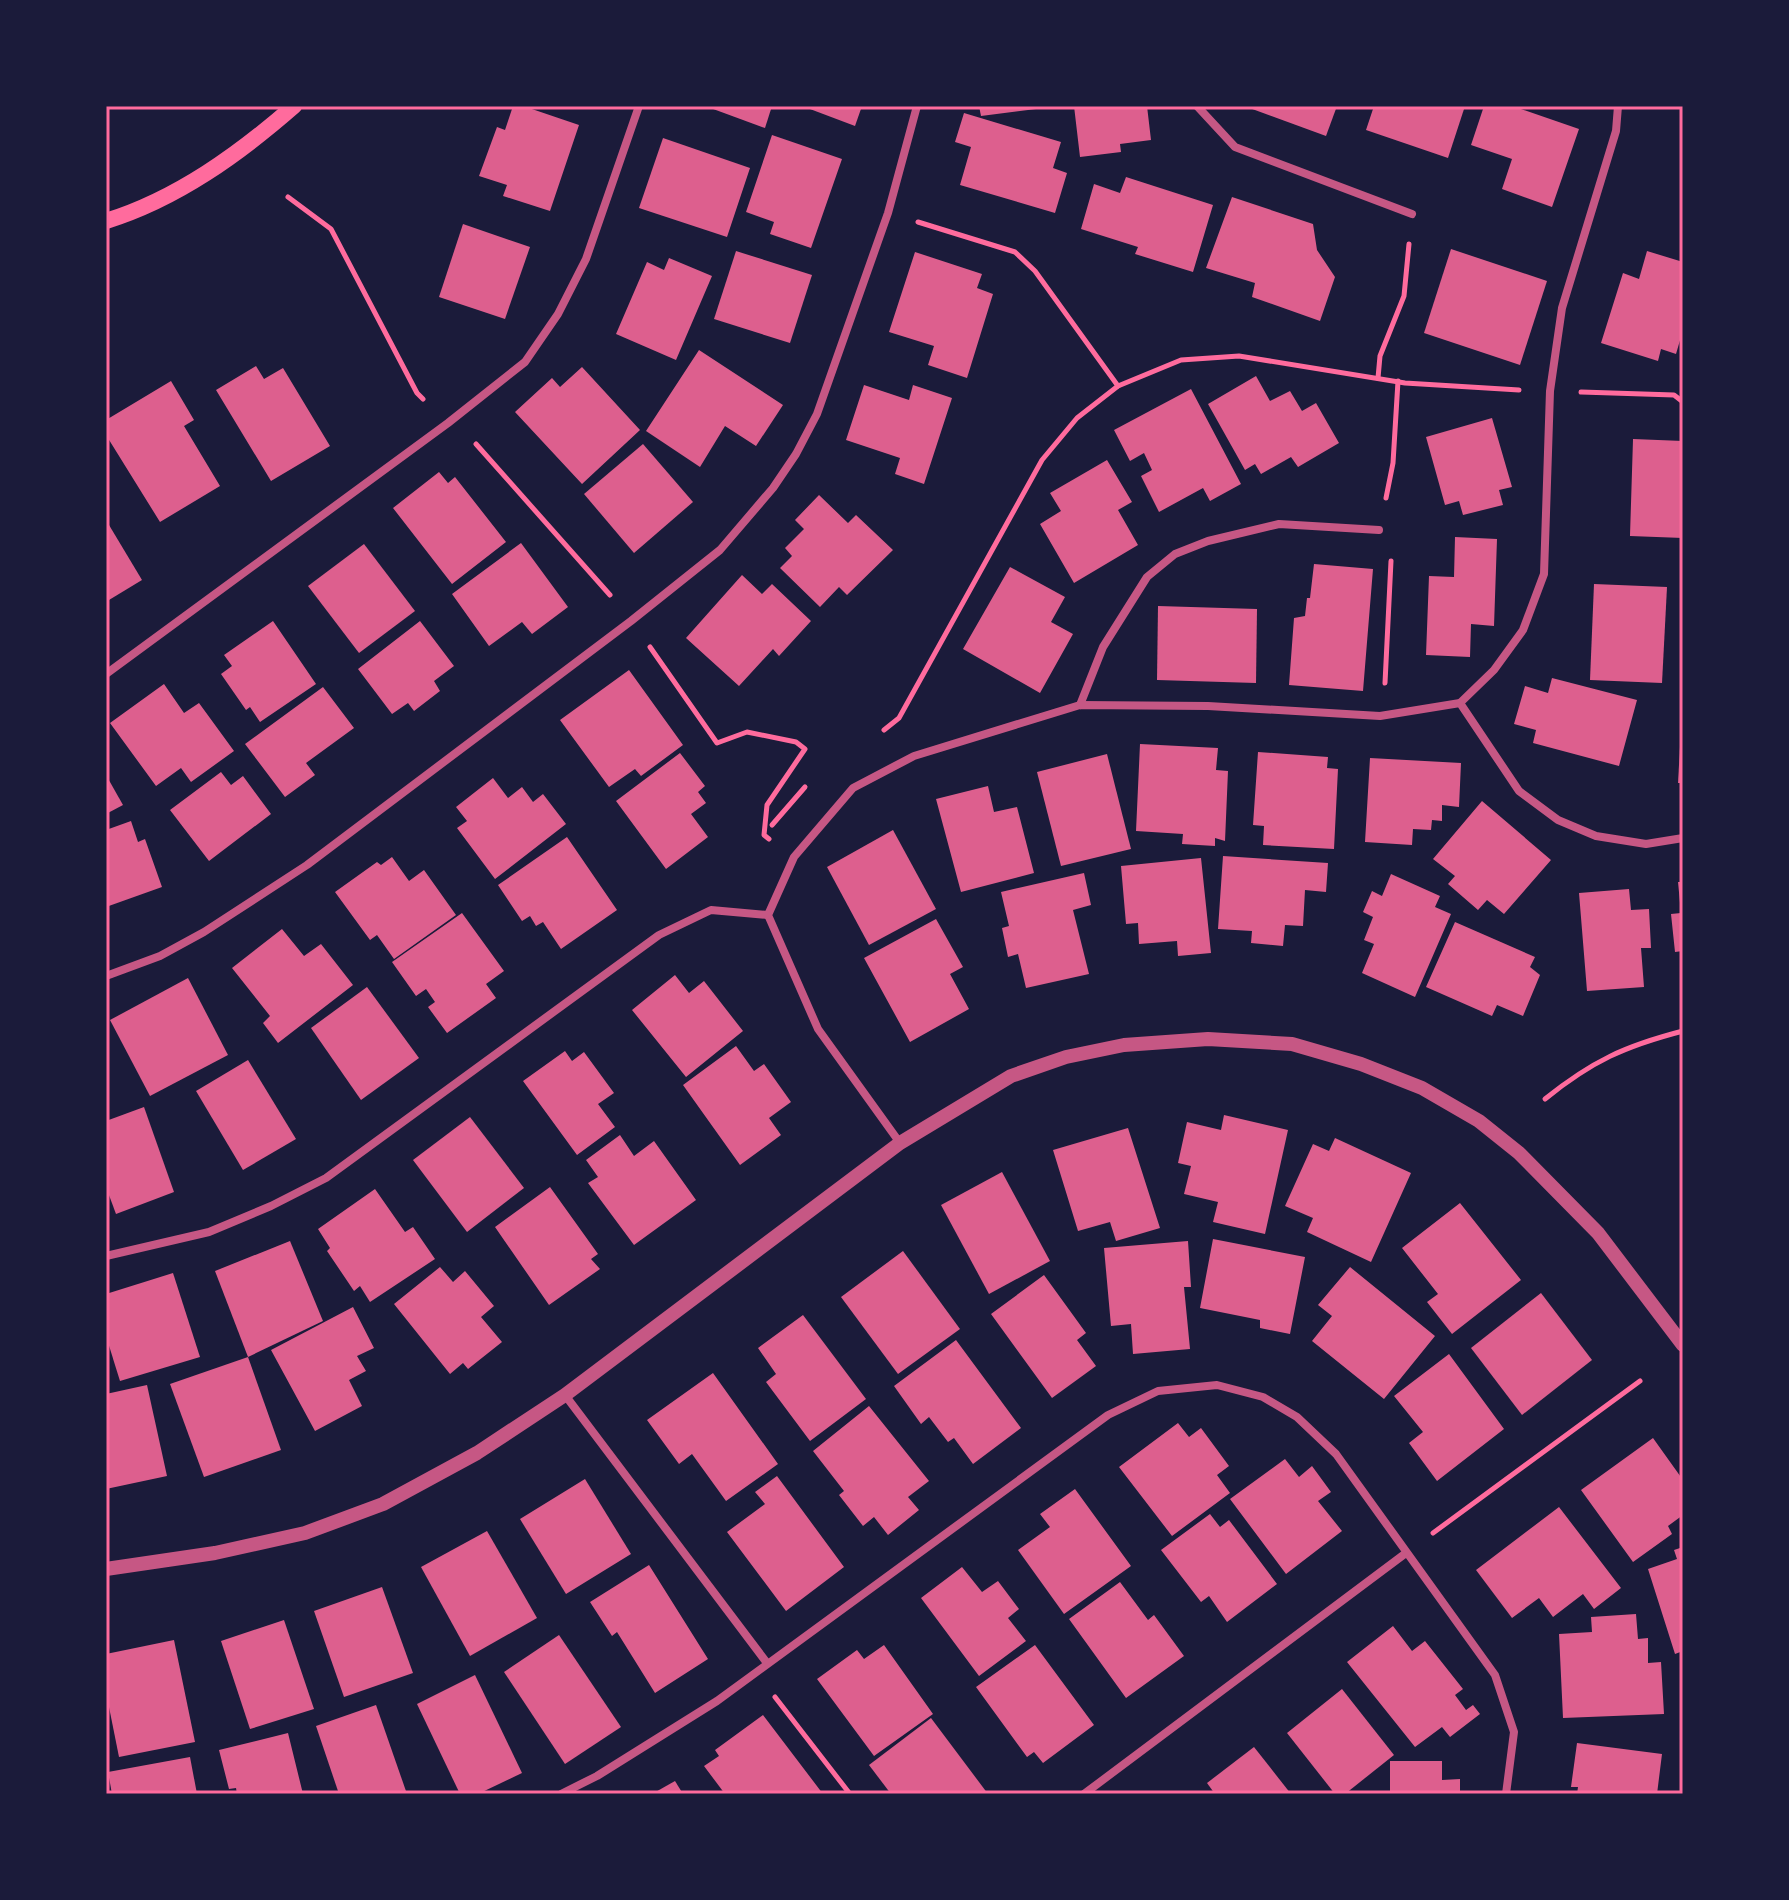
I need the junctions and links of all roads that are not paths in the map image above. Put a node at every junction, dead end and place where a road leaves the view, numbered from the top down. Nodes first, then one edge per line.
1 (294, 106) edge
2 (639, 106) edge
3 (917, 106) edge
4 (1197, 106) edge
5 (1618, 106) edge
6 (1412, 214) road end
7 (106, 221) edge
8 (1379, 530) road end
9 (106, 674) edge
10 (1460, 703) junction
11 (1080, 705) junction
12 (1683, 838) edge
13 (768, 915) junction
14 (106, 976) edge
15 (900, 1143) junction
16 (106, 1256) edge
17 (1683, 1345) edge
18 (565, 1395) junction
19 (1406, 1553) junction
20 (106, 1569) edge
21 (767, 1663) junction
22 (561, 1794) edge
23 (1084, 1794) edge
24 (1506, 1794) edge

1 - 7 main road
2 - 9 street
3 - 14 street
4 - 6 street
5 - 10 street
8 - 11 street
10 - 11 street
10 - 12 street
11 - 13 street
13 - 15 street
13 - 16 street
15 - 17 street
15 - 18 street
18 - 20 street
18 - 21 street
19 - 21 street
19 - 23 street
19 - 24 street
21 - 22 street

